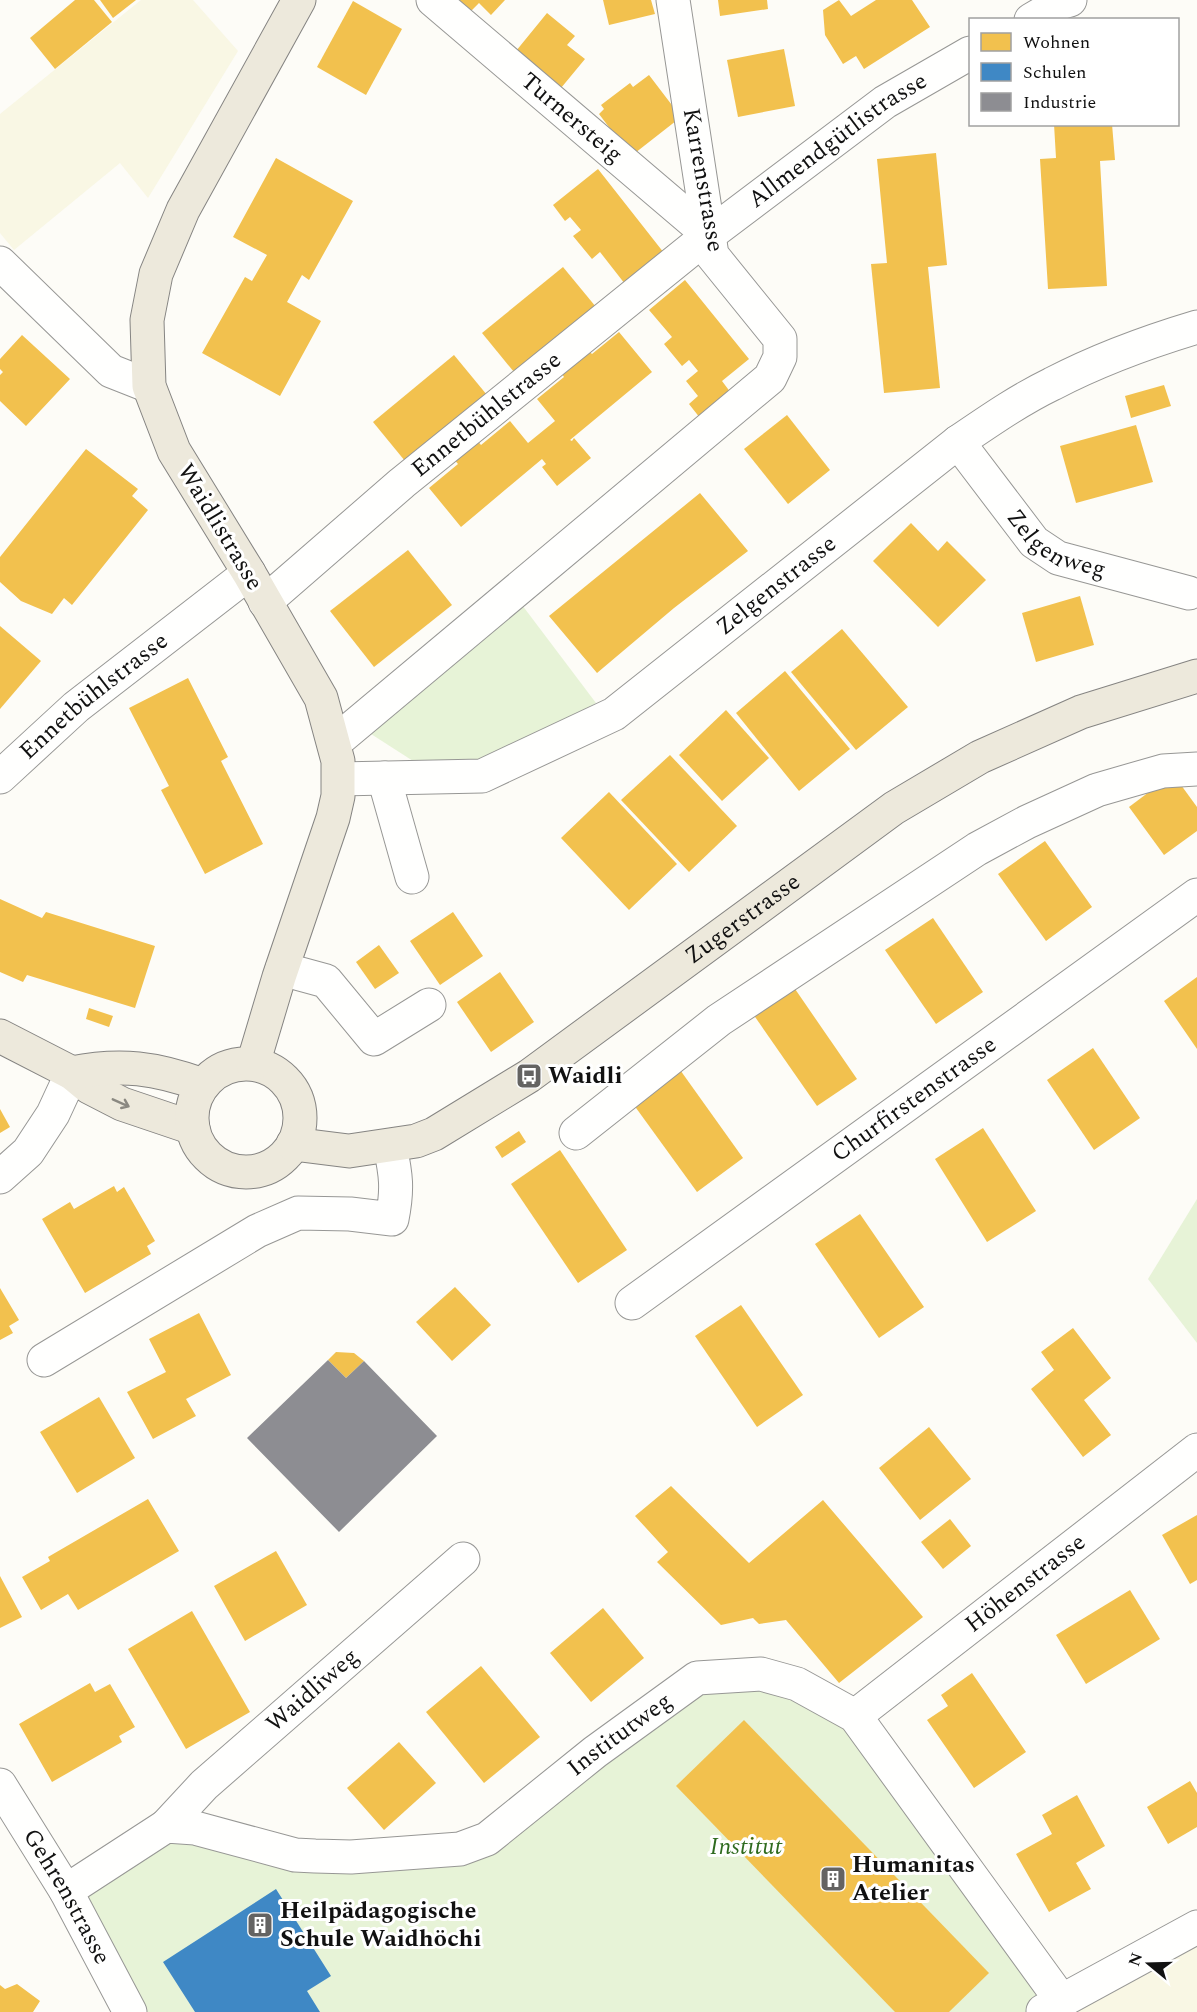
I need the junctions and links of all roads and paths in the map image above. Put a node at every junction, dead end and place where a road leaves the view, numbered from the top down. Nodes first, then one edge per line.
1 (299, 0) edge
2 (433, 0) edge
3 (673, 0) edge
4 (1070, 0) edge
5 (1034, 18) edge
6 (969, 54) edge
7 (710, 234) junction
8 (0, 263) edge
9 (1197, 327) edge
10 (149, 386) junction
11 (958, 442) junction
12 (249, 573) junction
13 (1189, 593) dead end
14 (265, 602) junction
15 (1197, 676) edge
16 (334, 744) junction
17 (1197, 769) edge
18 (0, 777) edge
19 (384, 778) junction
20 (339, 779) junction
21 (412, 877) dead end
22 (1197, 895) edge
23 (282, 969) junction
24 (429, 1005) dead end
25 (0, 1036) edge
26 (253, 1064) junction
27 (72, 1073) junction
28 (203, 1085) junction
29 (193, 1128) junction
30 (576, 1133) dead end
31 (294, 1144) junction
32 (390, 1146) junction
33 (0, 1177) edge
34 (632, 1303) dead end
35 (44, 1360) dead end
36 (1197, 1450) edge
37 (463, 1560) dead end
38 (855, 1716) junction
39 (0, 1785) edge
40 (166, 1826) junction
41 (66, 1891) junction
42 (1197, 1927) edge
43 (1051, 2006) edge
44 (130, 2012) edge

1 - 10 main road, Waidlistrasse
2 - 7 street, Turnersteig
3 - 7 street, Karrenstrasse
4 - 5 street
6 - 7 street, Allmendgütlistrasse
7 - 14 street, Ennetbühlstrasse
7 - 16 street, Karrenstrasse
8 - 10 street
9 - 11 street, Zelgenstrasse
10 - 12 main road, Waidlistrasse
11 - 13 street, Zelgenweg
11 - 19 street, Zelgenstrasse
12 - 14 main road, Waidlistrasse
12 - 18 street, Ennetbühlstrasse
14 - 16 main road, Waidlistrasse
15 - 32 main road, Zugerstrasse
16 - 20 main road, Waidlistrasse
17 - 30 street
19 - 20 street, Zelgenstrasse
19 - 21 street
20 - 23 main road, Waidlistrasse
22 - 34 street, Churfirstenstrasse
23 - 24 street
23 - 26 main road, Waidlistrasse
25 - 27 main road
26 - 28 main road
26 - 31 main road
27 - 28 main road
27 -> 29 main road
27 - 33 street
28 - 29 main road
29 - 31 main road
31 - 32 main road, Zugerstrasse
32 - 35 street
36 - 38 street, Höhenstrasse
37 - 40 street, Waidliweg
38 - 40 street, Institutweg
38 - 43 street, Institutweg
39 - 41 street, Gehrenstrasse
40 - 41 street
41 - 44 street, Gehrenstrasse
42 - 43 street

